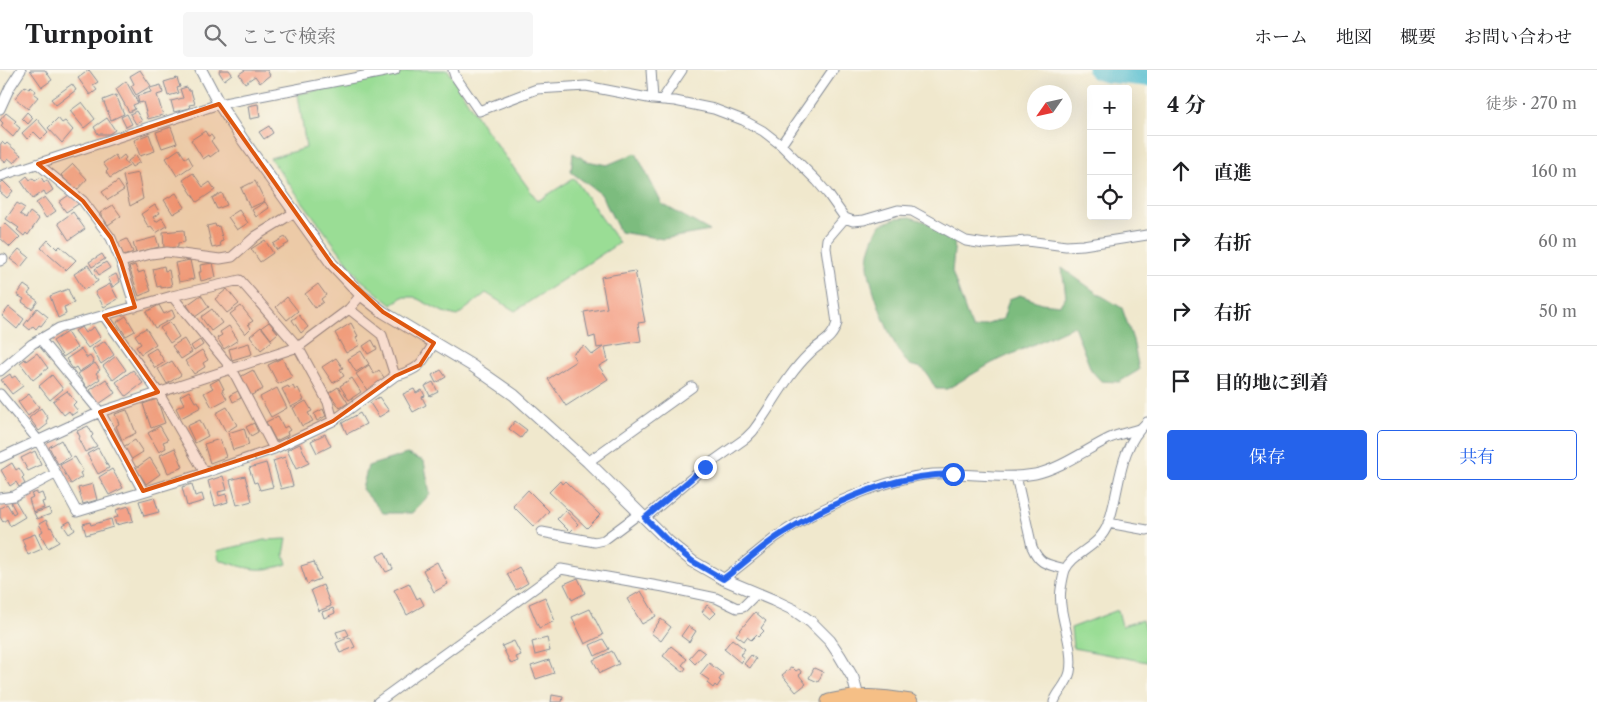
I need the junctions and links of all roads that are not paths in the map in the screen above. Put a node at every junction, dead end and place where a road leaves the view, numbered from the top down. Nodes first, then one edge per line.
1 (21, 70) edge
2 (201, 70) edge
3 (395, 70) edge
4 (453, 70) edge
5 (651, 70) edge
6 (682, 70) edge
7 (833, 70) edge
8 (658, 99) junction
9 (219, 104) junction
10 (0, 109) edge
11 (781, 145) junction
12 (38, 164) junction
13 (0, 176) edge
14 (295, 212) junction
15 (845, 218) junction
16 (1147, 236) edge
17 (122, 262) junction
18 (361, 295) junction
19 (172, 296) junction
20 (135, 307) junction
21 (349, 309) junction
22 (104, 316) junction
23 (40, 338) junction
24 (434, 343) junction
25 (298, 347) junction
26 (232, 368) junction
27 (0, 371) edge
28 (395, 376) junction
29 (692, 387) dead end
30 (158, 392) junction
31 (0, 394) edge
32 (100, 412) junction
33 (333, 422) junction
34 (1147, 422) edge
35 (1139, 429) junction
36 (38, 440) junction
37 (274, 449) junction
38 (0, 458) edge
39 (588, 462) junction
40 (205, 473) junction
41 (55, 474) junction
42 (1016, 476) junction
43 (143, 491) junction
44 (0, 498) edge
45 (642, 516) junction
46 (1108, 524) junction
47 (1147, 530) edge
48 (542, 532) dead end
49 (1065, 569) junction
50 (723, 579) junction
51 (757, 593) junction
52 (858, 697) junction
53 (378, 702) edge
54 (829, 702) edge
55 (910, 702) edge
56 (1054, 702) edge

1 - 10 street
2 - 9 street
3 - 9 street
4 - 8 street
5 - 8 street
6 - 8 street
7 - 11 street
8 - 11 street
9 - 12 street
9 - 14 street
11 - 15 street
12 - 13 street
12 - 17 street
14 - 17 street
14 - 18 street
15 - 16 street
15 - 45 street
17 - 20 street
18 - 21 street
18 - 24 street
19 - 20 street
19 - 25 street
19 - 26 street
20 - 22 street
21 - 25 street
21 - 28 street
22 - 23 street
22 - 30 street
23 - 27 street
23 - 32 street
24 - 28 street
24 - 39 street
25 - 26 street
25 - 33 street
26 - 30 street
26 - 37 street
28 - 33 street
29 - 39 street
30 - 32 street
30 - 40 street
31 - 36 street
32 - 36 street
32 - 43 street
33 - 37 street
34 - 35 street
35 - 42 street
35 - 46 street
36 - 38 street
36 - 41 street
37 - 40 street
39 - 45 street
40 - 43 street
41 - 43 street
41 - 44 street
42 - 49 street
42 - 50 street
45 - 48 street
45 - 50 street
46 - 47 street
46 - 49 street
49 - 56 street
50 - 51 street
51 - 52 street
51 - 53 street
52 - 54 highway
52 - 55 highway

